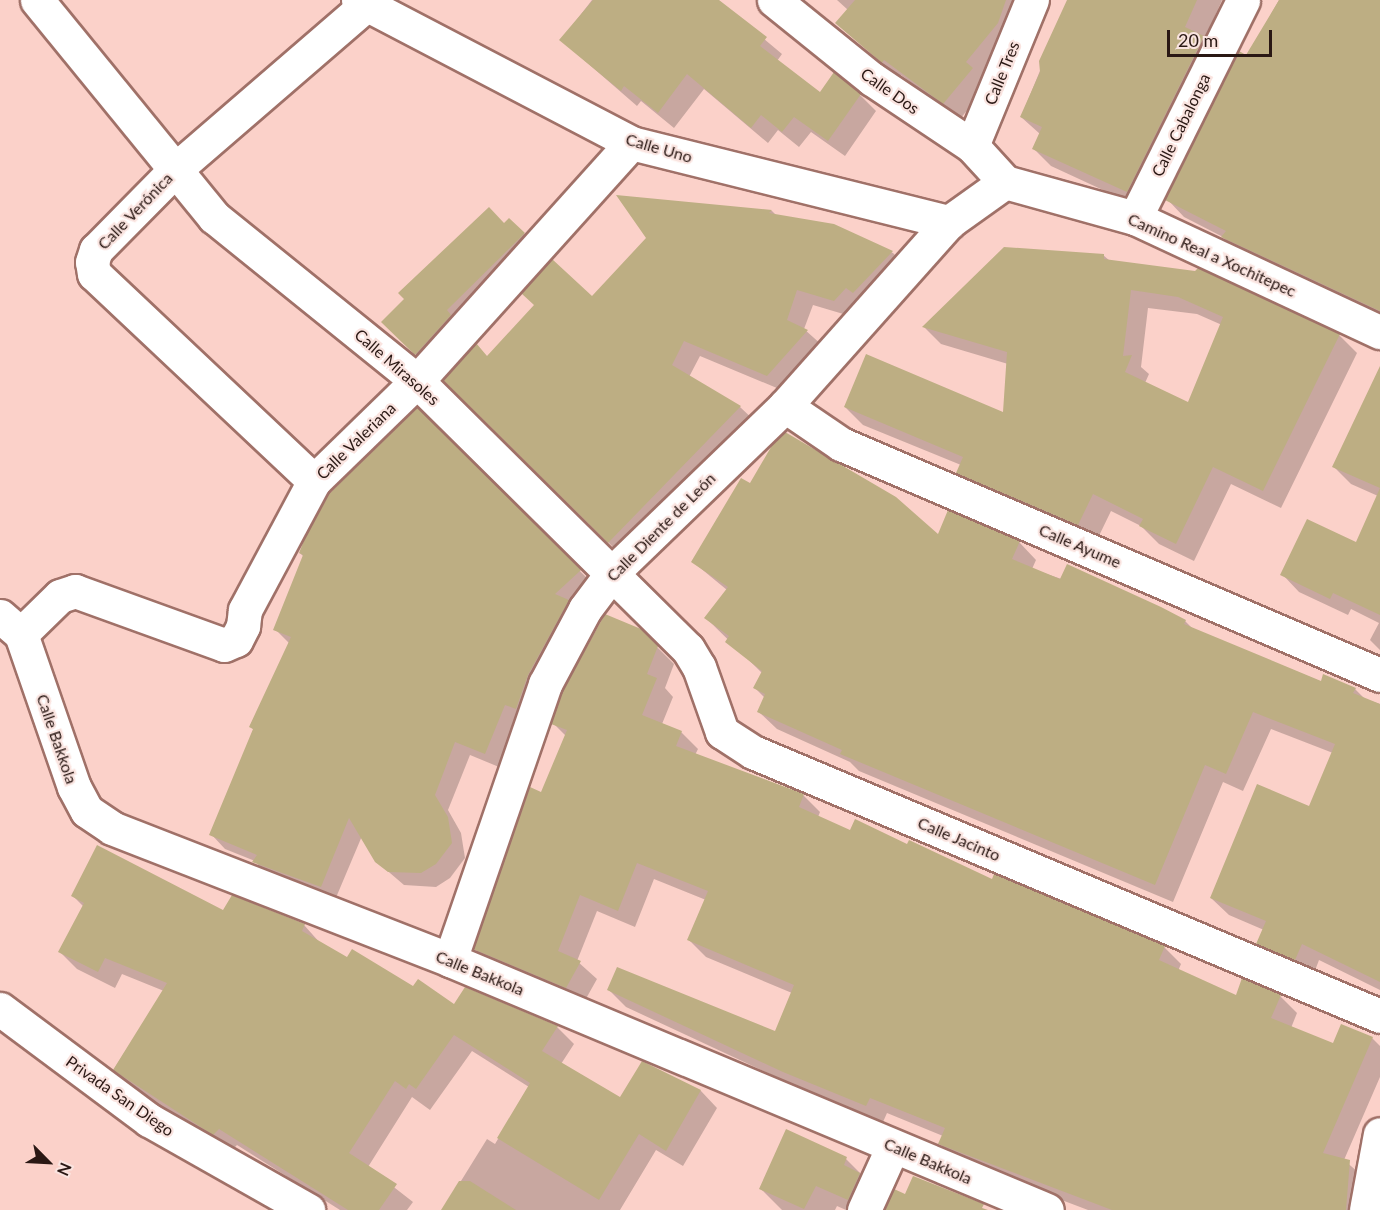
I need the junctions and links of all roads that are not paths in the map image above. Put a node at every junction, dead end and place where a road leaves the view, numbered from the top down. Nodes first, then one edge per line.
1 (37, 0) edge
2 (774, 0) edge
3 (1032, 0) edge
4 (1243, 0) edge
5 (363, 2) edge
6 (631, 143) junction
7 (972, 146) junction
8 (177, 168) junction
9 (1005, 182) junction
10 (1135, 218) junction
11 (949, 222) junction
12 (1380, 332) edge
13 (417, 381) junction
14 (785, 406) junction
15 (314, 481) junction
16 (612, 573) junction
17 (10, 625) edge
18 (1380, 675) edge
19 (450, 960) junction
20 (0, 1009) edge
21 (1380, 1016) edge
22 (1380, 1134) edge
23 (893, 1146) junction
24 (308, 1210) edge
25 (864, 1210) edge
26 (1047, 1210) edge
27 (1366, 1210) edge

1 - 8 street
2 - 7 street, Calle Dos
3 - 7 street, Calle Tres
4 - 10 street, Calle Cabalonga
5 - 6 street, Calle Uno
5 - 8 street, Calle Verónica
6 - 11 street, Calle Uno
6 - 13 street, Calle Valeriana
7 - 9 street, Calle Dos
8 - 13 street, Calle Mirasoles
8 - 15 street, Calle Verónica
9 - 10 street, Camino Real a Xochitepec
9 - 11 street, Calle Diente de León
10 - 12 street, Camino Real a Xochitepec
11 - 14 street, Calle Diente de León
13 - 15 street, Calle Valeriana
13 - 16 street, Calle Mirasoles
14 - 16 street, Calle Diente de León
14 - 18 street, Calle Ayume
15 - 17 street, Calle Valeriana
16 - 19 street, Calle Diente de León
16 - 21 street, Calle Jacinto
17 - 19 street, Calle Bakkola
19 - 23 street, Calle Bakkola
20 - 24 street, Privada San Diego
22 - 27 street
23 - 25 street
23 - 26 street, Calle Bakkola

